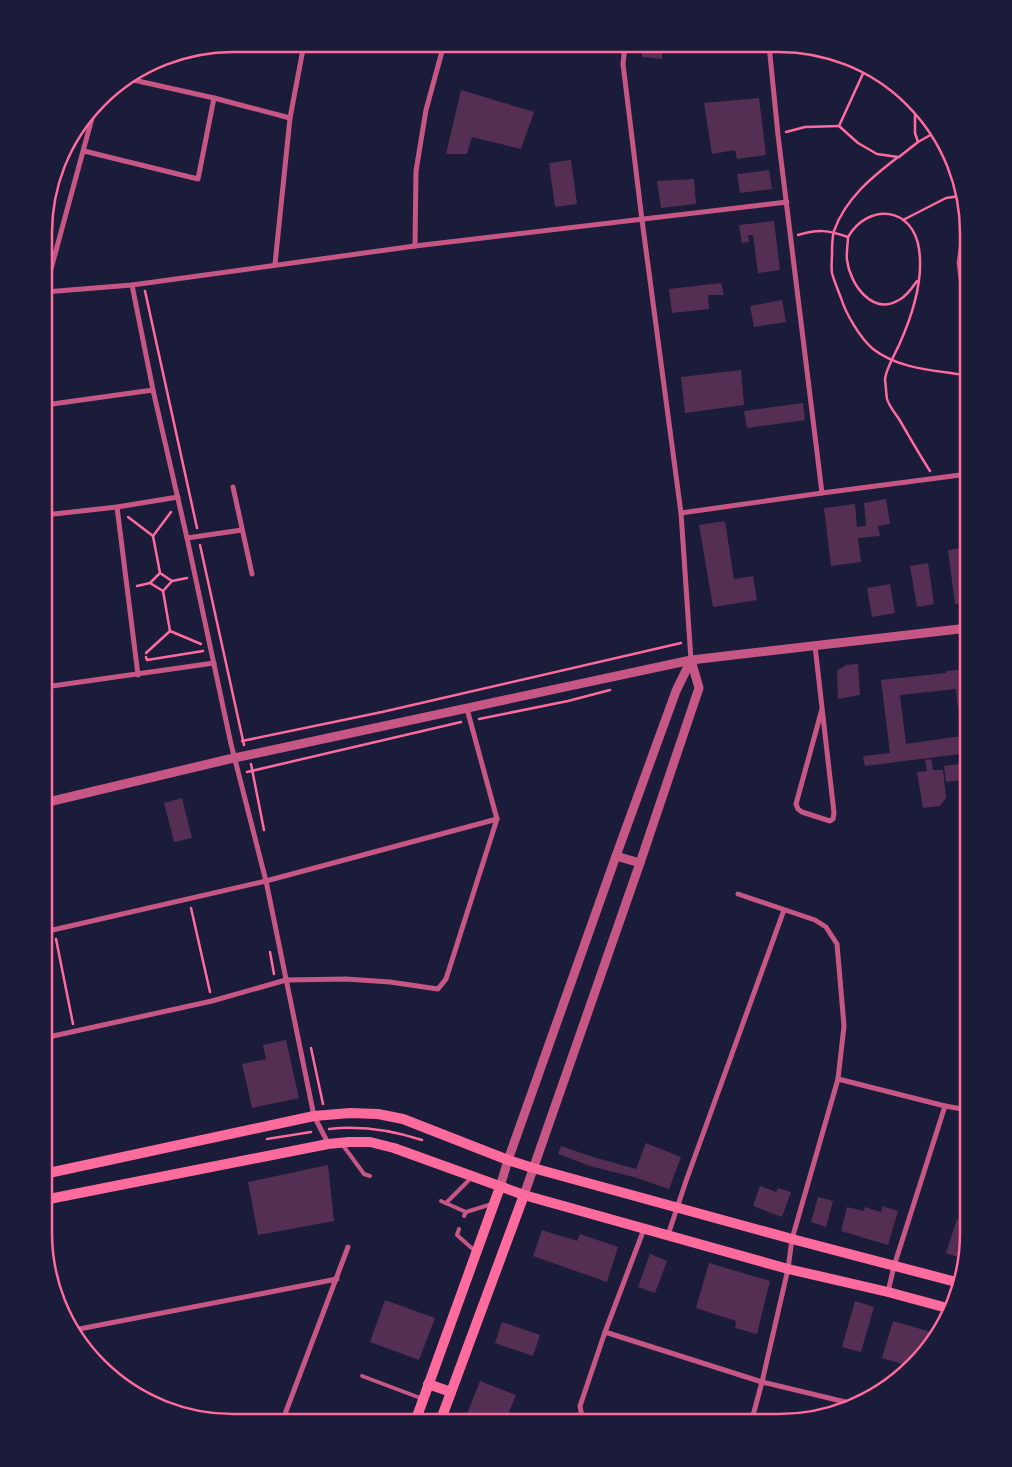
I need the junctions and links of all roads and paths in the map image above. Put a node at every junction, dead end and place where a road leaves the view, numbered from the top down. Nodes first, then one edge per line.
1 (302, 52) edge
2 (442, 52) edge
3 (625, 52) edge
4 (770, 52) edge
5 (863, 74) edge
6 (137, 81) edge
7 (214, 98) junction
8 (915, 115) edge
9 (290, 118) junction
10 (91, 121) edge
11 (839, 126) junction
12 (778, 135) junction
13 (930, 135) edge
14 (918, 142) junction
15 (84, 151) junction
16 (898, 157) junction
17 (955, 197) edge
18 (786, 202) junction
19 (642, 220) junction
20 (903, 220) junction
21 (834, 232) junction
22 (791, 237) junction
23 (848, 237) junction
24 (415, 246) junction
25 (960, 256) edge
26 (275, 264) junction
27 (52, 267) edge
28 (960, 270) edge
29 (918, 280) junction
30 (132, 285) junction
31 (52, 291) edge
32 (147, 300) dead end
33 (892, 360) junction
34 (960, 374) edge
35 (153, 390) junction
36 (52, 403) edge
37 (960, 475) edge
38 (935, 478) junction
39 (233, 487) dead end
40 (822, 493) junction
41 (178, 497) junction
42 (117, 506) junction
43 (126, 512) dead end
44 (681, 513) junction
45 (52, 514) edge
46 (127, 516) junction
47 (174, 521) dead end
48 (128, 525) dead end
49 (242, 530) junction
50 (153, 536) junction
51 (199, 537) junction
52 (187, 538) junction
53 (160, 573) junction
54 (252, 574) dead end
55 (187, 578) dead end
56 (172, 581) junction
57 (150, 583) junction
58 (136, 586) dead end
59 (163, 591) junction
60 (960, 629) edge
61 (170, 631) junction
62 (199, 635) dead end
63 (690, 640) junction
64 (144, 644) dead end
65 (201, 644) junction
66 (815, 646) junction
67 (146, 653) junction
68 (691, 660) junction
69 (214, 663) junction
70 (138, 675) junction
71 (52, 686) edge
72 (613, 690) dead end
73 (466, 709) junction
74 (822, 709) junction
75 (470, 720) junction
76 (243, 741) junction
77 (248, 756) junction
78 (235, 758) junction
79 (252, 770) junction
80 (240, 774) junction
81 (52, 801) edge
82 (497, 819) junction
83 (264, 831) dead end
84 (616, 856) junction
85 (640, 863) junction
86 (266, 881) junction
87 (738, 894) dead end
88 (189, 899) junction
89 (784, 910) junction
90 (54, 930) joint
91 (286, 980) junction
92 (212, 1001) junction
93 (74, 1032) junction
94 (52, 1036) edge
95 (310, 1046) dead end
96 (838, 1079) junction
97 (945, 1106) junction
98 (960, 1109) edge
99 (325, 1115) junction
100 (314, 1116) junction
101 (341, 1143) junction
102 (328, 1144) junction
103 (508, 1160) junction
104 (533, 1168) junction
105 (52, 1172) edge
106 (370, 1176) dead end
107 (472, 1177) junction
108 (500, 1187) junction
109 (524, 1195) junction
110 (52, 1198) edge
111 (440, 1200) dead end
112 (446, 1203) junction
113 (494, 1204) junction
114 (677, 1207) junction
115 (459, 1229) dead end
116 (644, 1230) junction
117 (668, 1235) junction
118 (792, 1239) junction
119 (348, 1247) dead end
120 (476, 1253) junction
121 (894, 1266) junction
122 (788, 1269) junction
123 (337, 1279) junction
124 (953, 1281) edge
125 (888, 1292) junction
126 (944, 1307) edge
127 (80, 1329) edge
128 (605, 1332) junction
129 (362, 1376) dead end
130 (762, 1382) junction
131 (428, 1384) junction
132 (451, 1392) junction
133 (423, 1399) junction
134 (845, 1402) edge
135 (285, 1414) edge
136 (418, 1414) edge
137 (443, 1414) edge
138 (582, 1414) edge
139 (753, 1414) edge

1 - 9 street
2 - 24 street
3 - 19 street
4 - 12 street
5 - 11 path
6 - 7 street
7 - 9 street
7 - 15 street
8 - 14 path
9 - 26 street
10 - 15 street
11 - 12 path
11 - 16 path
12 - 18 street
13 - 14 path
14 - 16 path
15 - 27 street
16 - 21 path
17 - 20 path
18 - 19 street
18 - 22 street
19 - 24 street
19 - 44 street
20 - 23 path
20 - 29 path
21 - 22 path
21 - 23 path
21 - 33 path
22 - 40 street
23 - 29 path
24 - 26 street
25 - 28 street
26 - 30 street
29 - 33 path
30 - 31 street
30 - 35 street
32 - 51 path
33 - 34 path
33 - 38 path
35 - 36 street
35 - 41 street
37 - 38 street
38 - 40 street
39 - 49 street
40 - 44 street
41 - 42 street
41 - 52 street
42 - 45 street
42 - 70 street
43 - 46 path
44 - 63 street
46 - 48 path
46 - 50 path
47 - 50 path
49 - 51 street
49 - 54 street
50 - 53 path
51 - 52 street
51 - 76 path
52 - 69 street
53 - 56 path
53 - 57 path
55 - 56 path
56 - 59 path
57 - 58 path
57 - 59 path
59 - 61 path
60 - 66 street
61 - 65 path
61 - 67 path
62 - 65 path
63 - 68 street
63 - 76 path
64 - 67 path
65 - 67 path
66 - 68 street
66 - 74 street
68 - 73 street
68 - 84 street
68 - 85 street
69 - 70 street
69 - 78 street
70 - 71 street
72 - 75 path
73 - 75 street
73 - 77 street
74 - 74 street
75 - 79 path
75 - 82 street
76 - 77 path
77 - 78 street
77 - 79 path
78 - 80 street
78 - 81 street
79 - 80 path
79 - 83 path
80 - 86 street
82 - 86 street
82 - 91 street
84 - 85 street
84 - 103 street
85 - 104 street
86 - 88 street
86 - 91 street
87 - 89 street
88 - 90 street
88 - 92 path
89 - 96 street
89 - 114 street
90 - 93 path
91 - 92 street
91 - 100 street
92 - 93 street
93 - 94 street
95 - 99 path
96 - 97 street
96 - 118 street
97 - 98 street
97 - 121 street
99 - 100 main road
99 - 103 main road
100 - 102 street
100 - 105 main road
101 - 102 main road
101 - 106 lane
101 - 107 main road
102 - 110 main road
103 - 104 main road
103 - 108 street
104 - 109 street
104 - 114 main road
107 - 108 main road
107 - 112 lane
108 - 109 main road
108 - 113 main road
109 - 116 main road
109 - 132 main road
111 - 112 lane
112 - 113 lane
113 - 120 main road
114 - 117 street
114 - 118 main road
115 - 120 lane
116 - 117 main road
116 - 128 street
117 - 122 main road
118 - 121 main road
118 - 122 street
119 - 123 street
120 - 131 main road
121 - 124 main road
121 - 125 street
122 - 125 main road
122 - 130 street
123 - 127 street
123 - 135 street
125 - 126 main road
128 - 130 street
128 - 138 street
129 - 133 lane
130 - 134 street
130 - 139 street
131 - 132 main road
131 - 133 main road
132 - 137 main road
133 - 136 main road

